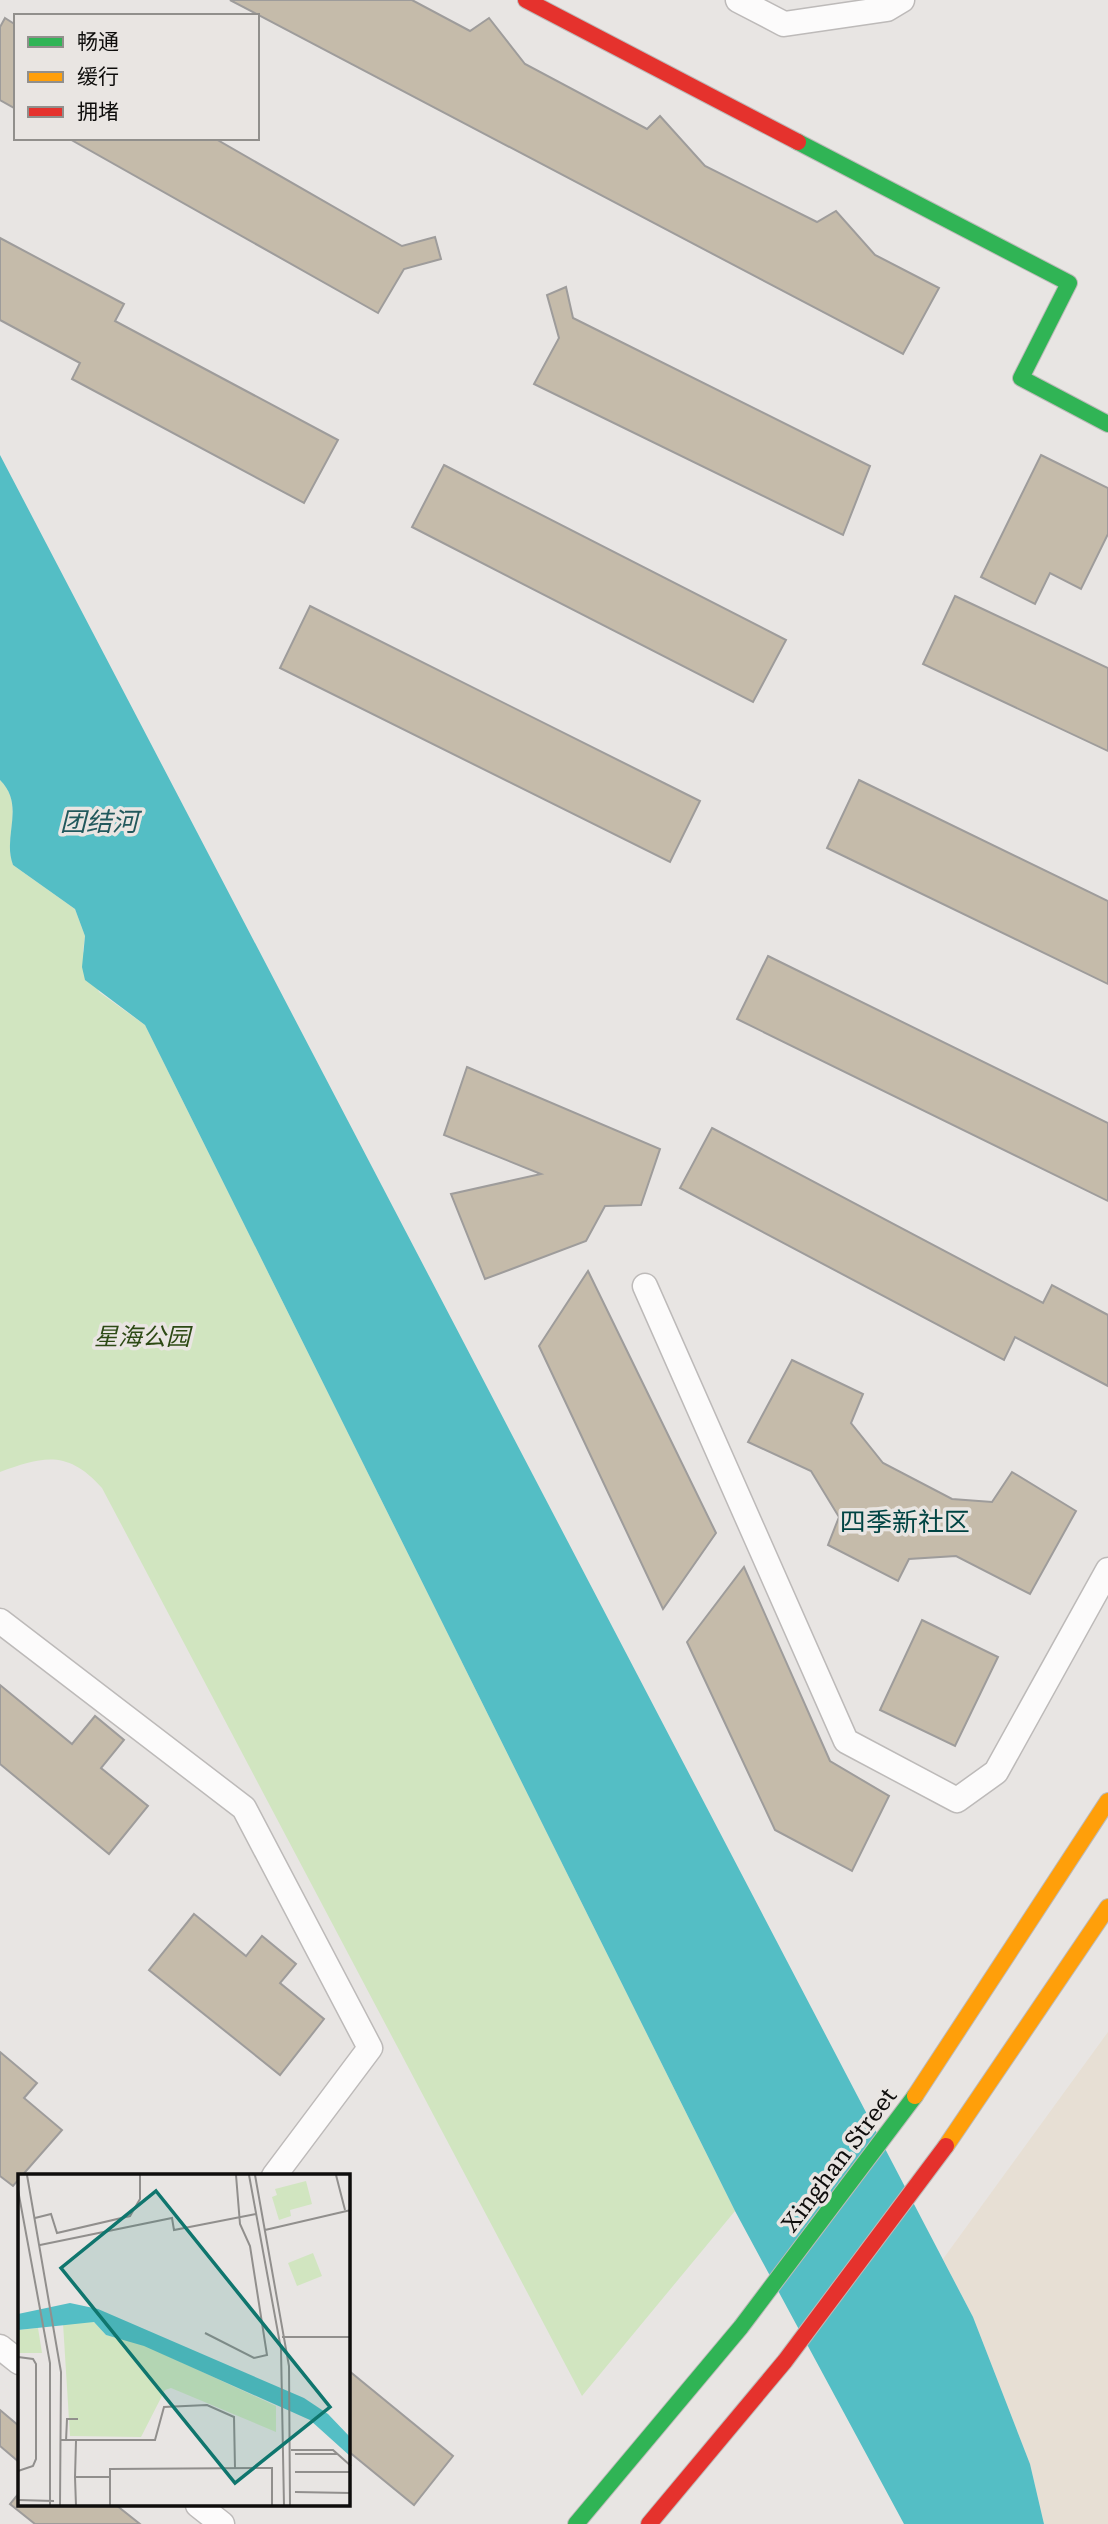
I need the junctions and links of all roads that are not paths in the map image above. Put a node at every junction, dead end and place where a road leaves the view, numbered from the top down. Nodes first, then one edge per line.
1 (526, 0) edge
2 (738, 0) edge
3 (902, 0) edge
4 (1108, 424) edge
5 (646, 1286) dead end
6 (1108, 1570) edge
7 (0, 1621) edge
8 (1108, 1801) edge
9 (1108, 1906) edge
10 (276, 2174) edge
11 (0, 2347) edge
12 (18, 2361) edge
13 (199, 2506) edge
14 (222, 2524) edge
15 (576, 2524) edge
16 (649, 2524) edge

1 - 4 main road
2 - 3 lane
5 - 6 lane
7 - 10 lane
8 - 15 main road, Xinghan Street
9 - 16 main road
11 - 12 lane
13 - 14 lane

